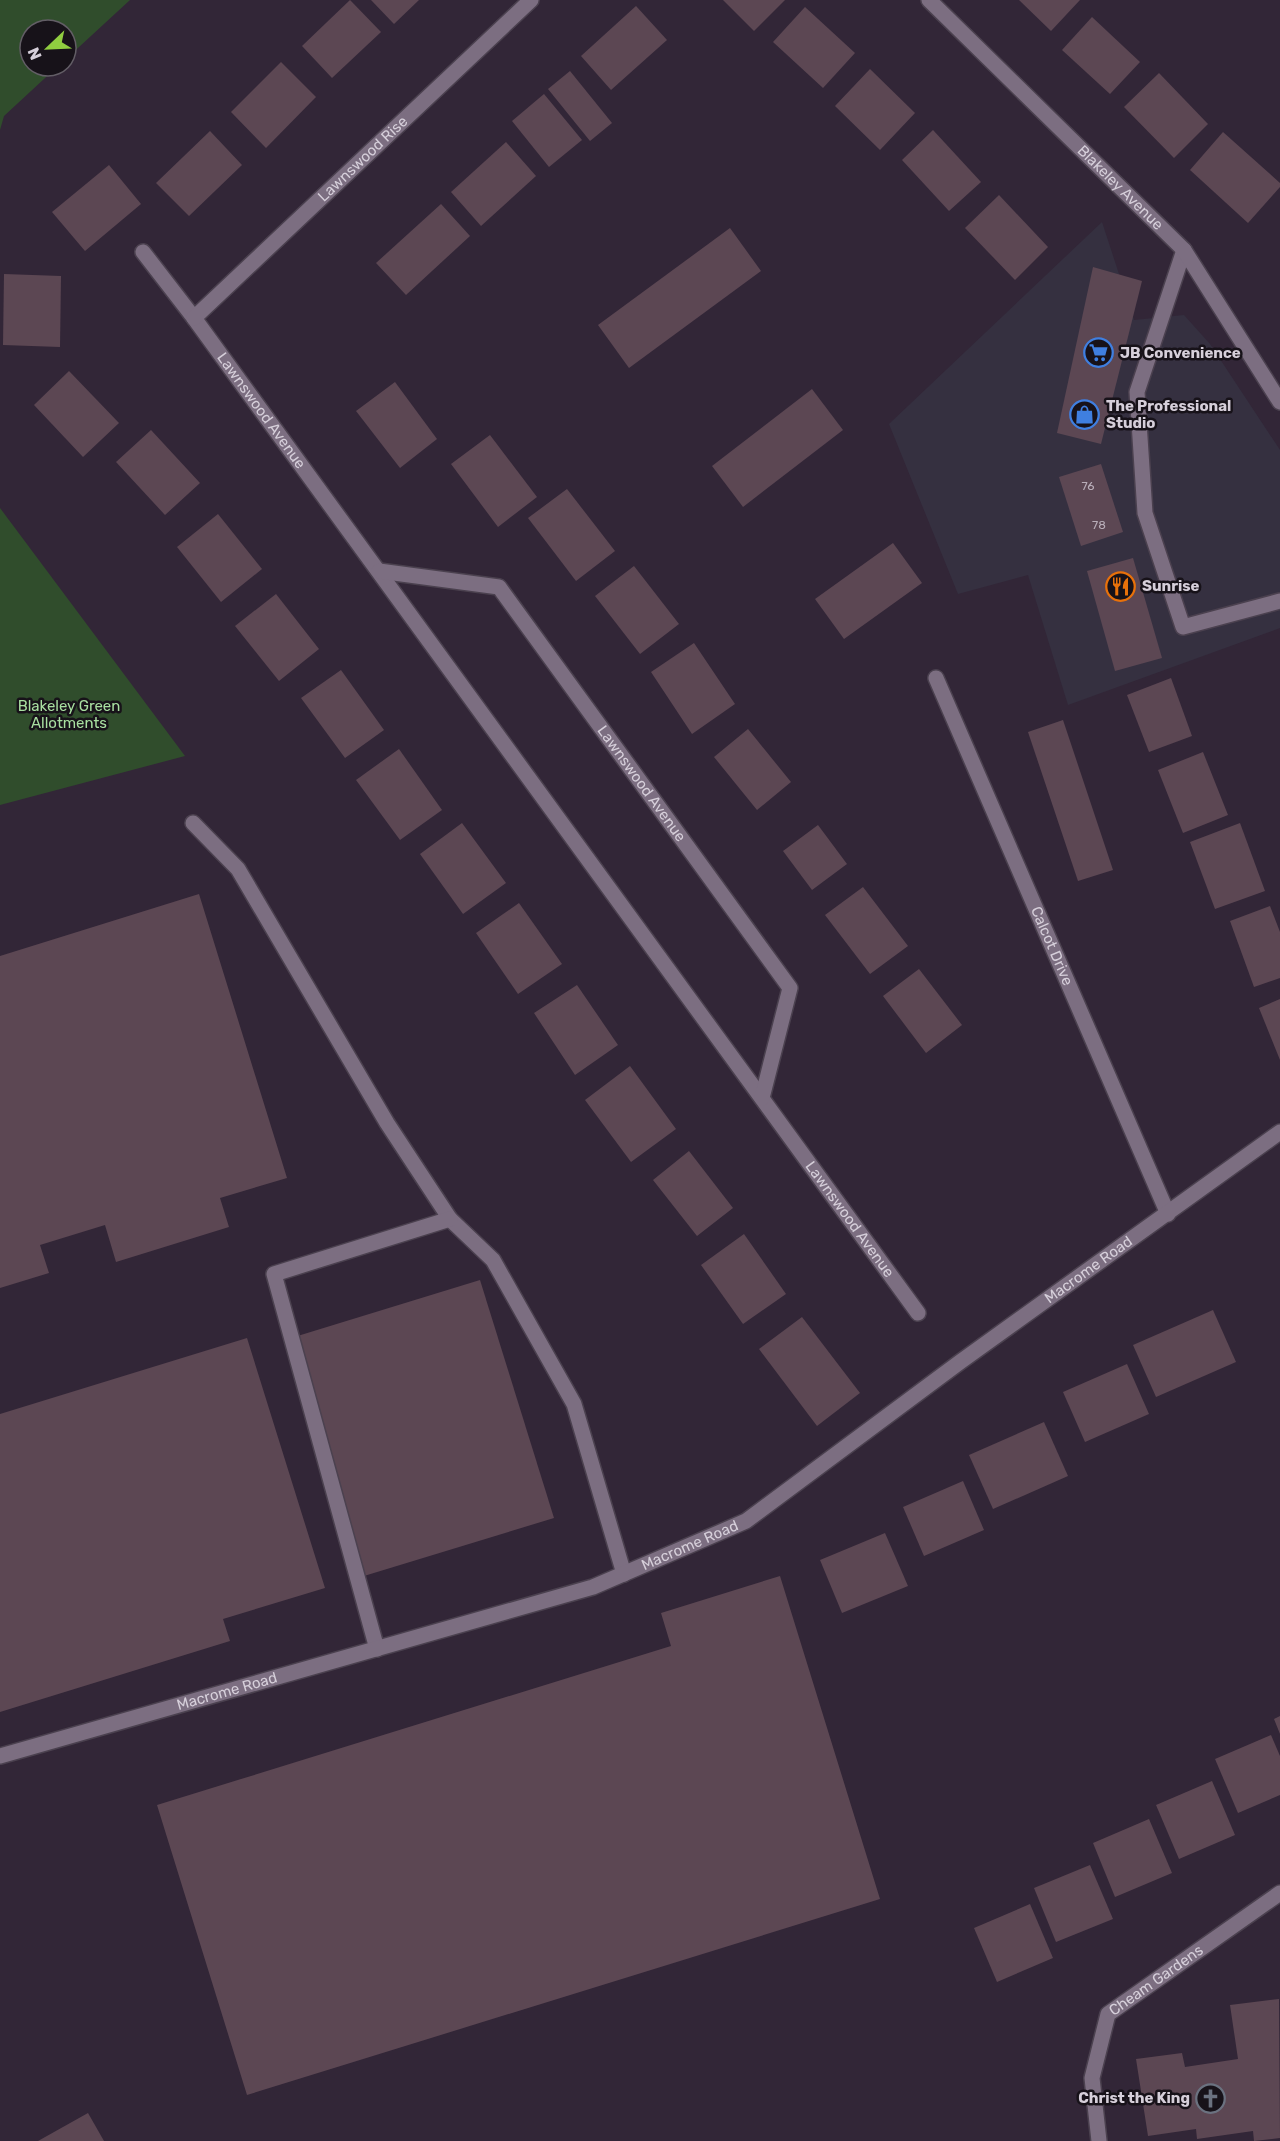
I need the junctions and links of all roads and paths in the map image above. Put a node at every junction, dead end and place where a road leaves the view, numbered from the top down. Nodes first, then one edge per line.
1 (531, 0) edge
2 (929, 0) edge
3 (1184, 250) junction
4 (143, 252) dead end
5 (194, 318) junction
6 (1280, 402) edge
7 (379, 571) junction
8 (1280, 601) edge
9 (936, 678) dead end
10 (194, 823) dead end
11 (762, 1098) junction
12 (1280, 1132) edge
13 (1168, 1214) junction
14 (450, 1219) junction
15 (918, 1313) dead end
16 (624, 1574) junction
17 (376, 1649) junction
18 (0, 1756) edge
19 (1280, 1893) edge
20 (1098, 2141) edge

1 - 5 street, Lawnswood Rise
2 - 3 street, Blakeley Avenue
3 - 6 street, Blakeley Avenue
3 - 8 street
4 - 5 street, Lawnswood Avenue
5 - 7 street, Lawnswood Avenue
7 - 11 street, Lawnswood Avenue
7 - 11 street, Lawnswood Avenue
9 - 13 street, Calcot Drive
10 - 14 street
11 - 15 street, Lawnswood Avenue
12 - 13 street, Macrome Road
13 - 16 street, Macrome Road
14 - 16 street
14 - 17 street
16 - 17 street, Macrome Road
17 - 18 street, Macrome Road
19 - 20 street, Cheam Gardens

